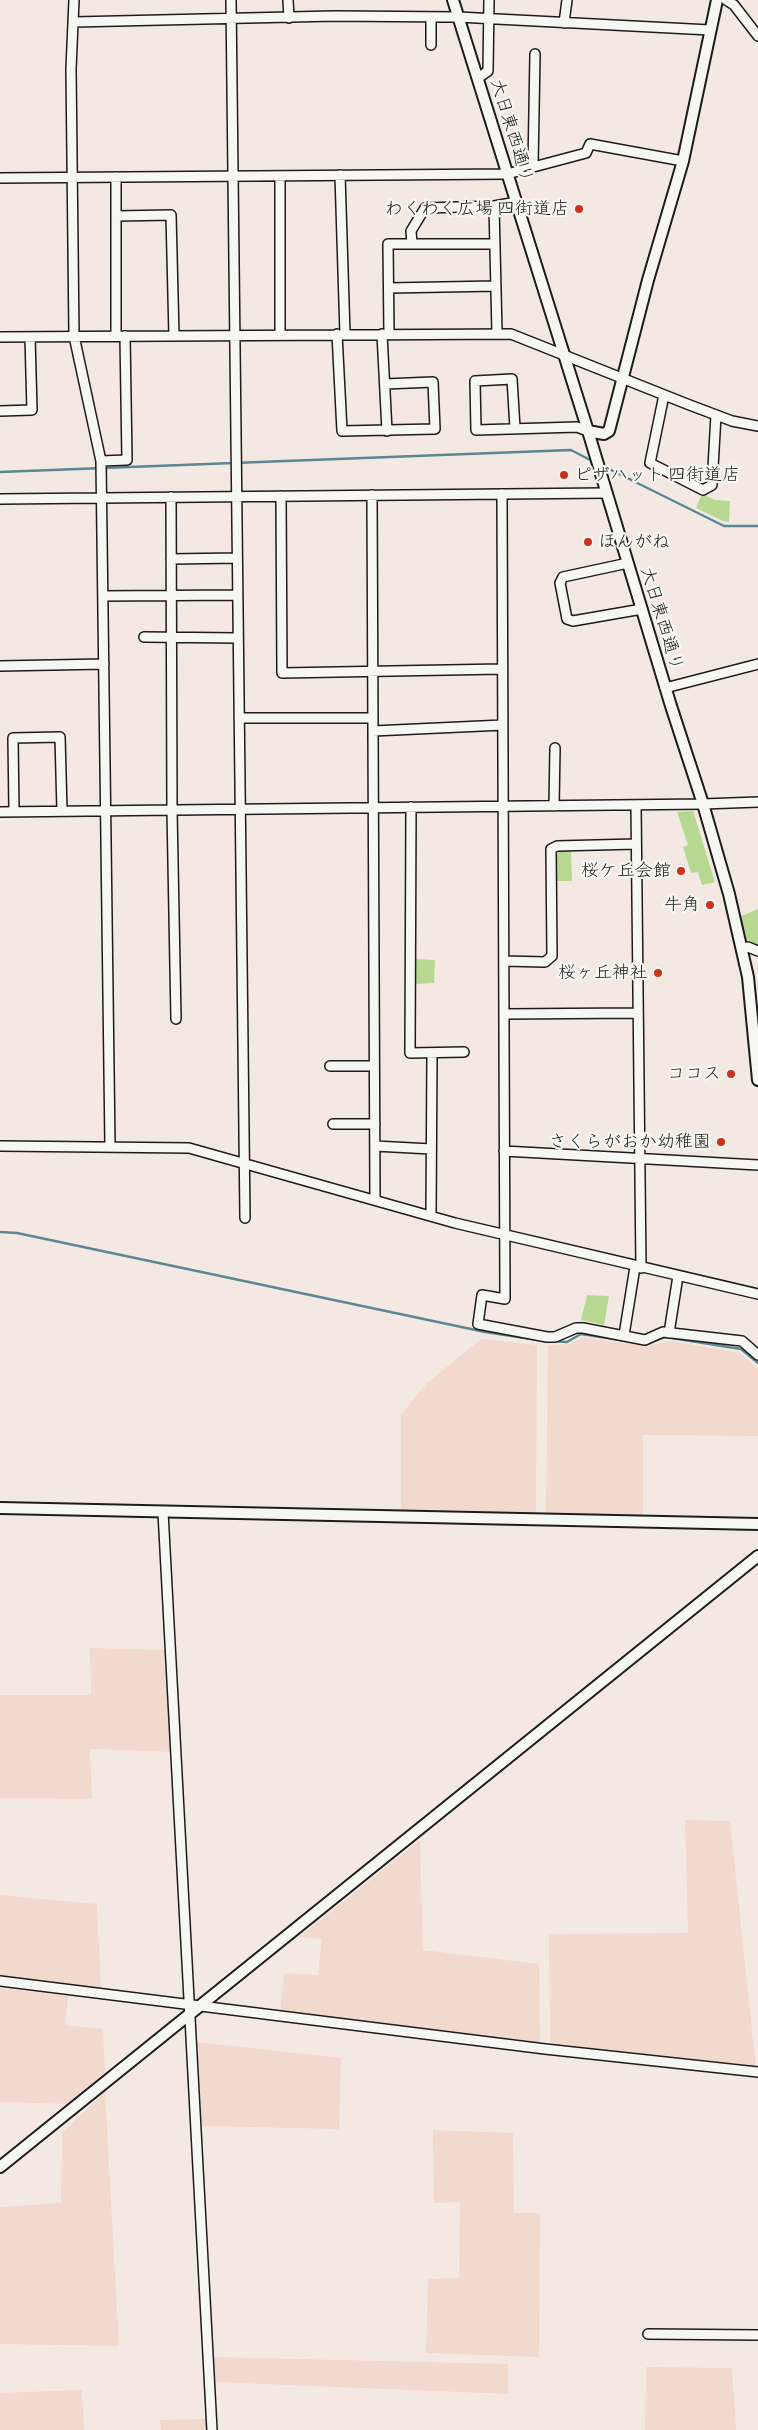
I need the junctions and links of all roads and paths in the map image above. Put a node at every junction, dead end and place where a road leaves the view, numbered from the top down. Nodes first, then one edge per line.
1 (74, 0) edge
2 (231, 0) edge
3 (288, 0) edge
4 (453, 0) edge
5 (489, 0) edge
6 (567, 0) edge
7 (717, 0) edge
8 (726, 0) edge
9 (431, 17) junction
10 (458, 17) junction
11 (289, 18) junction
12 (231, 19) junction
13 (489, 19) junction
14 (74, 22) junction
15 (564, 23) junction
16 (710, 30) junction
17 (758, 36) edge
18 (431, 45) dead end
19 (534, 54) dead end
20 (478, 78) junction
21 (683, 161) junction
22 (533, 166) junction
23 (508, 174) junction
24 (340, 175) junction
25 (232, 176) junction
26 (280, 176) junction
27 (116, 177) junction
28 (0, 178) edge
29 (73, 178) junction
30 (517, 202) junction
31 (494, 206) junction
32 (116, 216) junction
33 (412, 244) junction
34 (495, 244) junction
35 (496, 286) junction
36 (389, 288) junction
37 (497, 333) junction
38 (341, 334) junction
39 (386, 334) junction
40 (234, 335) junction
41 (280, 335) junction
42 (74, 336) junction
43 (121, 336) junction
44 (174, 336) junction
45 (0, 337) edge
46 (30, 337) junction
47 (564, 355) junction
48 (622, 378) junction
49 (385, 384) junction
50 (664, 395) junction
51 (0, 411) edge
52 (716, 415) junction
53 (758, 426) edge
54 (515, 428) junction
55 (387, 430) junction
56 (588, 431) junction
57 (101, 461) junction
58 (606, 492) junction
59 (502, 494) junction
60 (372, 495) junction
61 (236, 496) junction
62 (281, 496) junction
63 (170, 497) junction
64 (102, 498) junction
65 (0, 499) edge
66 (237, 558) junction
67 (171, 559) junction
68 (628, 563) junction
69 (171, 595) junction
70 (237, 595) junction
71 (103, 596) junction
72 (642, 609) junction
73 (144, 637) dead end
74 (171, 637) junction
75 (238, 638) junction
76 (104, 664) junction
77 (758, 664) edge
78 (0, 666) edge
79 (502, 669) junction
80 (372, 672) junction
81 (665, 688) junction
82 (239, 718) junction
83 (373, 718) junction
84 (503, 725) junction
85 (373, 731) junction
86 (555, 748) dead end
87 (758, 802) edge
88 (703, 804) junction
89 (636, 805) junction
90 (503, 806) junction
91 (554, 806) junction
92 (411, 807) junction
93 (373, 808) junction
94 (240, 809) junction
95 (105, 810) junction
96 (172, 810) junction
97 (14, 811) junction
98 (62, 811) junction
99 (0, 812) edge
100 (636, 844) junction
101 (743, 948) junction
102 (758, 951) edge
103 (504, 961) junction
104 (636, 1013) junction
105 (504, 1014) junction
106 (176, 1019) dead end
107 (432, 1052) junction
108 (464, 1052) dead end
109 (330, 1066) dead end
110 (374, 1066) junction
111 (758, 1080) edge
112 (333, 1124) dead end
113 (375, 1124) junction
114 (0, 1146) edge
115 (110, 1146) junction
116 (375, 1146) junction
117 (431, 1149) junction
118 (504, 1151) junction
119 (640, 1159) junction
120 (244, 1162) junction
121 (758, 1165) edge
122 (375, 1199) junction
123 (431, 1215) junction
124 (245, 1218) dead end
125 (505, 1234) junction
126 (638, 1268) junction
127 (678, 1276) junction
128 (758, 1294) edge
129 (669, 1333) junction
130 (624, 1335) junction
131 (758, 1355) edge
132 (0, 1508) edge
133 (163, 1512) junction
134 (758, 1524) edge
135 (758, 1556) edge
136 (0, 1982) edge
137 (193, 2007) junction
138 (758, 2072) edge
139 (0, 2167) edge
140 (648, 2334) dead end
141 (758, 2335) edge
142 (212, 2430) edge

1 - 14 street
2 - 12 street
3 - 11 street
4 - 10 street, 大日東西通り
5 - 13 street
6 - 15 street
7 - 16 street
8 - 17 street
9 - 10 street
9 - 11 street
9 - 18 street
10 - 13 street
10 - 20 street, 大日東西通り
11 - 12 street
12 - 14 street
12 - 25 street
13 - 15 street
13 - 20 street
14 - 29 street
15 - 16 street
16 - 21 street
19 - 22 street
20 - 23 street, 大日東西通り
21 - 22 street
21 - 48 street
22 - 23 street
23 - 24 street
23 - 30 street, 大日東西通り
24 - 26 street
24 - 38 street
25 - 26 street
25 - 27 street
25 - 40 street
26 - 41 street
27 - 29 street
27 - 32 street
28 - 29 street
29 - 42 street
30 - 31 street
30 - 47 street, 大日東西通り
31 - 33 street
31 - 34 street
32 - 43 street
32 - 44 street
33 - 34 street
33 - 36 street
34 - 35 street
35 - 36 street
35 - 37 street
36 - 39 street
37 - 39 street
37 - 47 street
38 - 39 street
38 - 41 street
38 - 55 street
39 - 49 street
40 - 41 street
40 - 44 street
40 - 61 street
42 - 43 street
42 - 46 street
42 - 57 street
43 - 44 street
43 - 57 street
45 - 46 street
46 - 51 street
47 - 48 street
47 - 56 street, 大日東西通り
48 - 50 street
48 - 56 street
49 - 55 street
49 - 55 street
50 - 52 street
50 - 52 street
52 - 53 street
54 - 54 street
54 - 56 street
56 - 58 street, 大日東西通り
57 - 64 street
58 - 59 street
58 - 68 street, 大日東西通り
59 - 60 street
59 - 79 street
60 - 62 street
60 - 80 street
61 - 62 street
61 - 63 street
61 - 66 street
62 - 80 street
63 - 64 street
63 - 67 street
64 - 65 street
64 - 71 street
66 - 67 street
66 - 70 street
67 - 69 street
68 - 72 street, 大日東西通り
68 - 72 street
69 - 70 street
69 - 71 street
69 - 74 street
70 - 75 street
71 - 76 street
72 - 81 street, 大日東西通り
73 - 74 street
74 - 75 street
74 - 96 street
75 - 82 street
76 - 78 street
76 - 95 street
77 - 81 street
79 - 80 street
79 - 84 street
80 - 83 street
81 - 88 street, 大日東西通り
82 - 83 street
82 - 94 street
83 - 85 street
84 - 85 street
84 - 90 street
85 - 93 street
86 - 91 street
87 - 88 street
88 - 89 street
88 - 101 street, 大日東西通り
89 - 91 street
89 - 100 street
90 - 91 street
90 - 92 street
90 - 103 street
92 - 93 street
92 - 107 street
93 - 94 street
93 - 110 street
94 - 96 street
94 - 120 street
95 - 96 street
95 - 98 street
95 - 115 street
96 - 106 street
97 - 98 street
97 - 98 street
97 - 99 street
100 - 103 street
100 - 104 street
101 - 102 street
101 - 111 street, 大日東西通り
103 - 105 street
104 - 105 street
104 - 119 street
105 - 118 street
107 - 108 street
107 - 117 street
109 - 110 street
110 - 113 street
112 - 113 street
113 - 116 street
114 - 115 street
115 - 120 street
116 - 117 street
116 - 122 street
117 - 123 street
118 - 119 street
118 - 125 street
119 - 121 street
119 - 126 street
120 - 122 street
120 - 124 street
122 - 123 street
123 - 125 street
125 - 126 street
125 - 130 street
126 - 127 street
126 - 130 street
127 - 128 street
127 - 129 street
129 - 130 street
129 - 131 street
132 - 133 street
133 - 134 street
133 - 137 street
135 - 137 street
136 - 137 street
137 - 138 street
137 - 139 street
137 - 142 street
140 - 141 street

